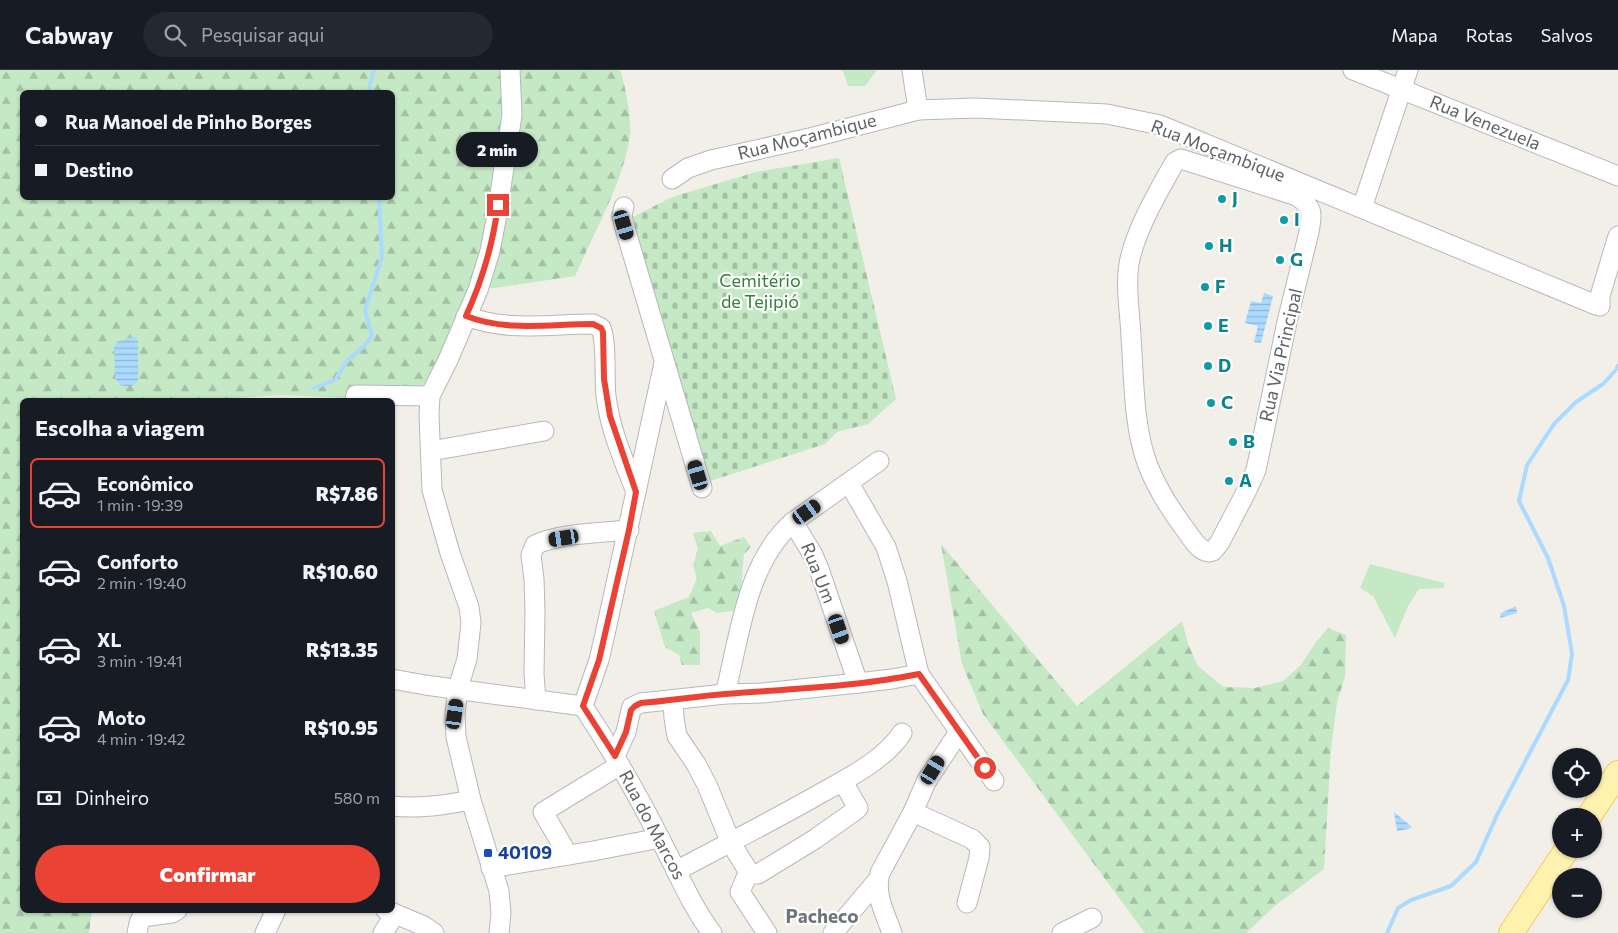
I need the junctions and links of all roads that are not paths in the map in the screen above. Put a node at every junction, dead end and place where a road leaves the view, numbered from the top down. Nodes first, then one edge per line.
1 (510, 70) edge
2 (912, 70) edge
3 (1352, 70) edge
4 (1408, 70) edge
5 (1400, 89) junction
6 (918, 110) junction
7 (1618, 176) edge
8 (672, 179) dead end
9 (624, 207) dead end
10 (1362, 208) junction
11 (1618, 236) edge
12 (466, 316) junction
13 (664, 363) junction
14 (430, 396) junction
15 (356, 398) edge
16 (544, 431) dead end
17 (1134, 443) joint
18 (431, 451) junction
19 (879, 462) dead end
20 (849, 482) junction
21 (702, 488) dead end
22 (636, 492) junction
23 (793, 522) junction
24 (629, 530) junction
25 (919, 674) junction
26 (395, 680) edge
27 (858, 683) junction
28 (458, 688) junction
29 (725, 694) junction
30 (536, 700) junction
31 (673, 700) junction
32 (583, 706) junction
33 (959, 732) junction
34 (902, 733) dead end
35 (618, 761) junction
36 (1618, 773) edge
37 (994, 781) dead end
38 (843, 782) junction
39 (471, 800) junction
40 (395, 806) edge
41 (1594, 808) edge
42 (913, 812) junction
43 (660, 838) junction
44 (730, 843) junction
45 (568, 855) junction
46 (1561, 858) edge
47 (492, 868) junction
48 (676, 871) junction
49 (751, 874) junction
50 (877, 881) junction
51 (967, 903) dead end
52 (172, 913) edge
53 (275, 913) edge
54 (391, 913) edge
55 (393, 913) edge
56 (1092, 918) dead end
57 (137, 933) edge
58 (265, 933) edge
59 (383, 933) edge
60 (434, 933) edge
61 (499, 933) edge
62 (712, 933) edge
63 (767, 933) edge
64 (833, 933) edge
65 (892, 933) edge
66 (1062, 933) edge
67 (1511, 933) edge

1 - 12 street
2 - 6 street
3 - 5 street, Rua Venezuela
4 - 5 street
5 - 7 street, Rua Venezuela
5 - 10 street
6 - 8 street, Rua Moçambique
6 - 10 street, Rua Moçambique
9 - 13 street
10 - 11 street, Rua Moçambique
12 - 14 street
12 - 22 street
13 - 21 street
13 - 22 street
14 - 15 street
14 - 18 street
16 - 18 street
17 - 17 street, Rua Via Principal
18 - 28 street
19 - 20 street
20 - 23 street
20 - 25 street
22 - 24 street
23 - 27 street, Rua Um
23 - 29 street
24 - 30 street
24 - 32 street
25 - 27 street
25 - 33 street
26 - 28 street
27 - 29 street
28 - 30 street
28 - 39 street
29 - 31 street
30 - 32 street
31 - 35 street
31 - 44 street
32 - 35 street, Rua do Marcos
33 - 37 street
33 - 42 street
34 - 38 street
35 - 43 street, Rua do Marcos
35 - 45 street
36 - 41 main road
38 - 44 street
38 - 49 street
39 - 40 street
39 - 47 street
42 - 50 street
42 - 51 street
43 - 45 street
43 - 48 street, Rua do Marcos
44 - 48 street
44 - 49 street
45 - 47 street
46 - 67 main road
47 - 61 street
48 - 62 street, Rua do Marcos
49 - 63 street
50 - 64 street
50 - 65 street
52 - 57 street
53 - 58 street
54 - 59 street
55 - 60 street
56 - 66 street

